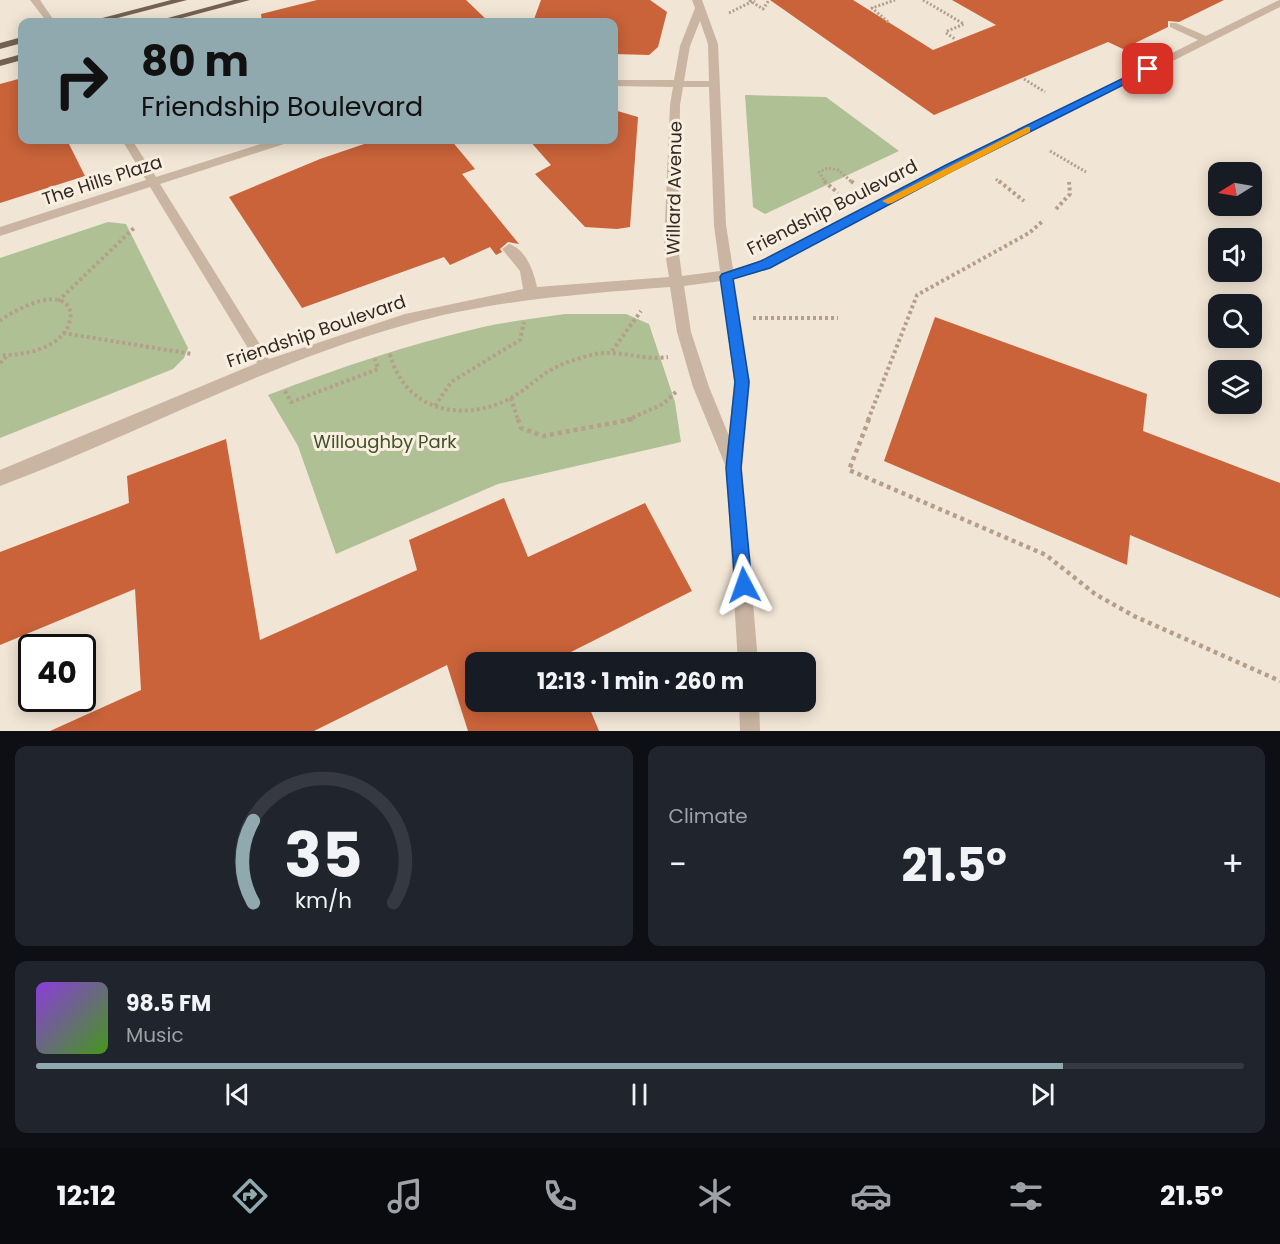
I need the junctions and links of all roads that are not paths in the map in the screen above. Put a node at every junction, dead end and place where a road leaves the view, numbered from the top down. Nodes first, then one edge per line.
1 (35, 0) edge
2 (182, 0) edge
3 (245, 0) edge
4 (1280, 3) edge
5 (698, 5) edge
6 (48, 18) edge
7 (108, 18) edge
8 (174, 18) edge
9 (1173, 25) dead end
10 (1206, 40) junction
11 (18, 41) edge
12 (0, 46) edge
13 (18, 58) edge
14 (0, 63) edge
15 (618, 83) edge
16 (679, 83) junction
17 (715, 84) junction
18 (129, 144) edge
19 (271, 144) edge
20 (153, 183) junction
21 (0, 232) edge
22 (509, 249) dead end
23 (726, 277) junction
24 (676, 282) junction
25 (531, 293) junction
26 (266, 366) junction
27 (734, 468) junction
28 (0, 478) edge
29 (747, 652) edge
30 (749, 712) edge
31 (750, 731) edge

1 - 6 street
2 - 7 main road
3 - 8 main road
4 - 10 street, Friendship Boulevard
5 - 16 street, Willard Avenue
5 - 17 street, Willard Avenue
9 - 10 street
10 - 23 street, Friendship Boulevard
11 - 12 main road
13 - 14 main road
15 - 16 street
16 - 17 street
16 - 24 street, Willard Avenue
17 - 23 street, Willard Avenue
18 - 20 street
19 - 20 street, The Hills Plaza
20 - 21 street, The Hills Plaza
20 - 26 street
22 - 25 street
23 - 24 street, Friendship Boulevard
23 - 27 street, Willard Avenue
24 - 25 street, Friendship Boulevard
24 - 27 street, Willard Avenue
25 - 26 street, Friendship Boulevard
26 - 28 street, Friendship Boulevard
27 - 29 street, Willard Avenue
30 - 31 street

